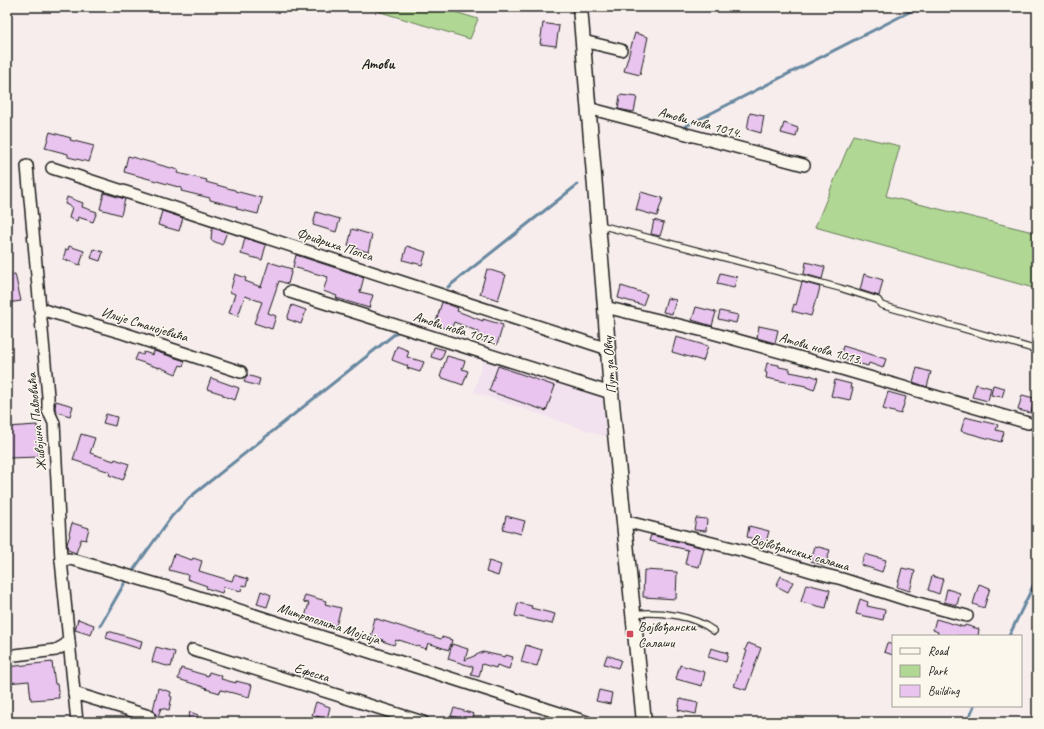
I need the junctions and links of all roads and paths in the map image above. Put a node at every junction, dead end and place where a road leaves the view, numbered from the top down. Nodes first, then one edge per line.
1 (580, 7) edge
2 (583, 41) junction
3 (621, 50) dead end
4 (588, 108) junction
5 (804, 165) dead end
6 (27, 166) dead end
7 (52, 168) dead end
8 (597, 224) junction
9 (290, 292) dead end
10 (605, 307) junction
11 (40, 309) junction
12 (608, 349) junction
13 (1037, 350) edge
14 (240, 372) dead end
15 (611, 393) junction
16 (1028, 423) dead end
17 (624, 521) junction
18 (61, 560) junction
19 (633, 614) junction
20 (967, 616) dead end
21 (714, 631) dead end
22 (69, 641) junction
23 (192, 650) dead end
24 (7, 656) edge
25 (74, 694) junction
26 (149, 716) dead end
27 (77, 722) edge
28 (423, 722) edge
29 (587, 722) edge
30 (644, 722) edge

1 - 2 street, Пут за Овчу
2 - 3 street
2 - 4 street, Пут за Овчу
4 - 5 street, Атови нова 1014.
4 - 8 street, Пут за Овчу
6 - 11 street, Живојина Павловића
7 - 12 street, Фридриха Попса
8 - 10 street, Пут за Овчу
8 - 13 lane
9 - 15 street, Атови нова 1012.
10 - 12 street, Пут за Овчу
10 - 16 street, Атови нова 1013.
11 - 14 street, Илије Станојевића
11 - 18 street, Живојина Павловића
12 - 15 street, Пут за Овчу
15 - 17 street, Пут за Овчу
17 - 19 street, Пут за Овчу
17 - 20 street, Војвођанских салаша
18 - 22 street, Живојина Павловића
18 - 29 street, Митрополита Мојсија
19 - 21 lane
19 - 30 street, Пут за Овчу
22 - 24 street
22 - 25 street, Живојина Павловића
23 - 28 street, Ефеска
25 - 26 street
25 - 27 street, Живојина Павловића

